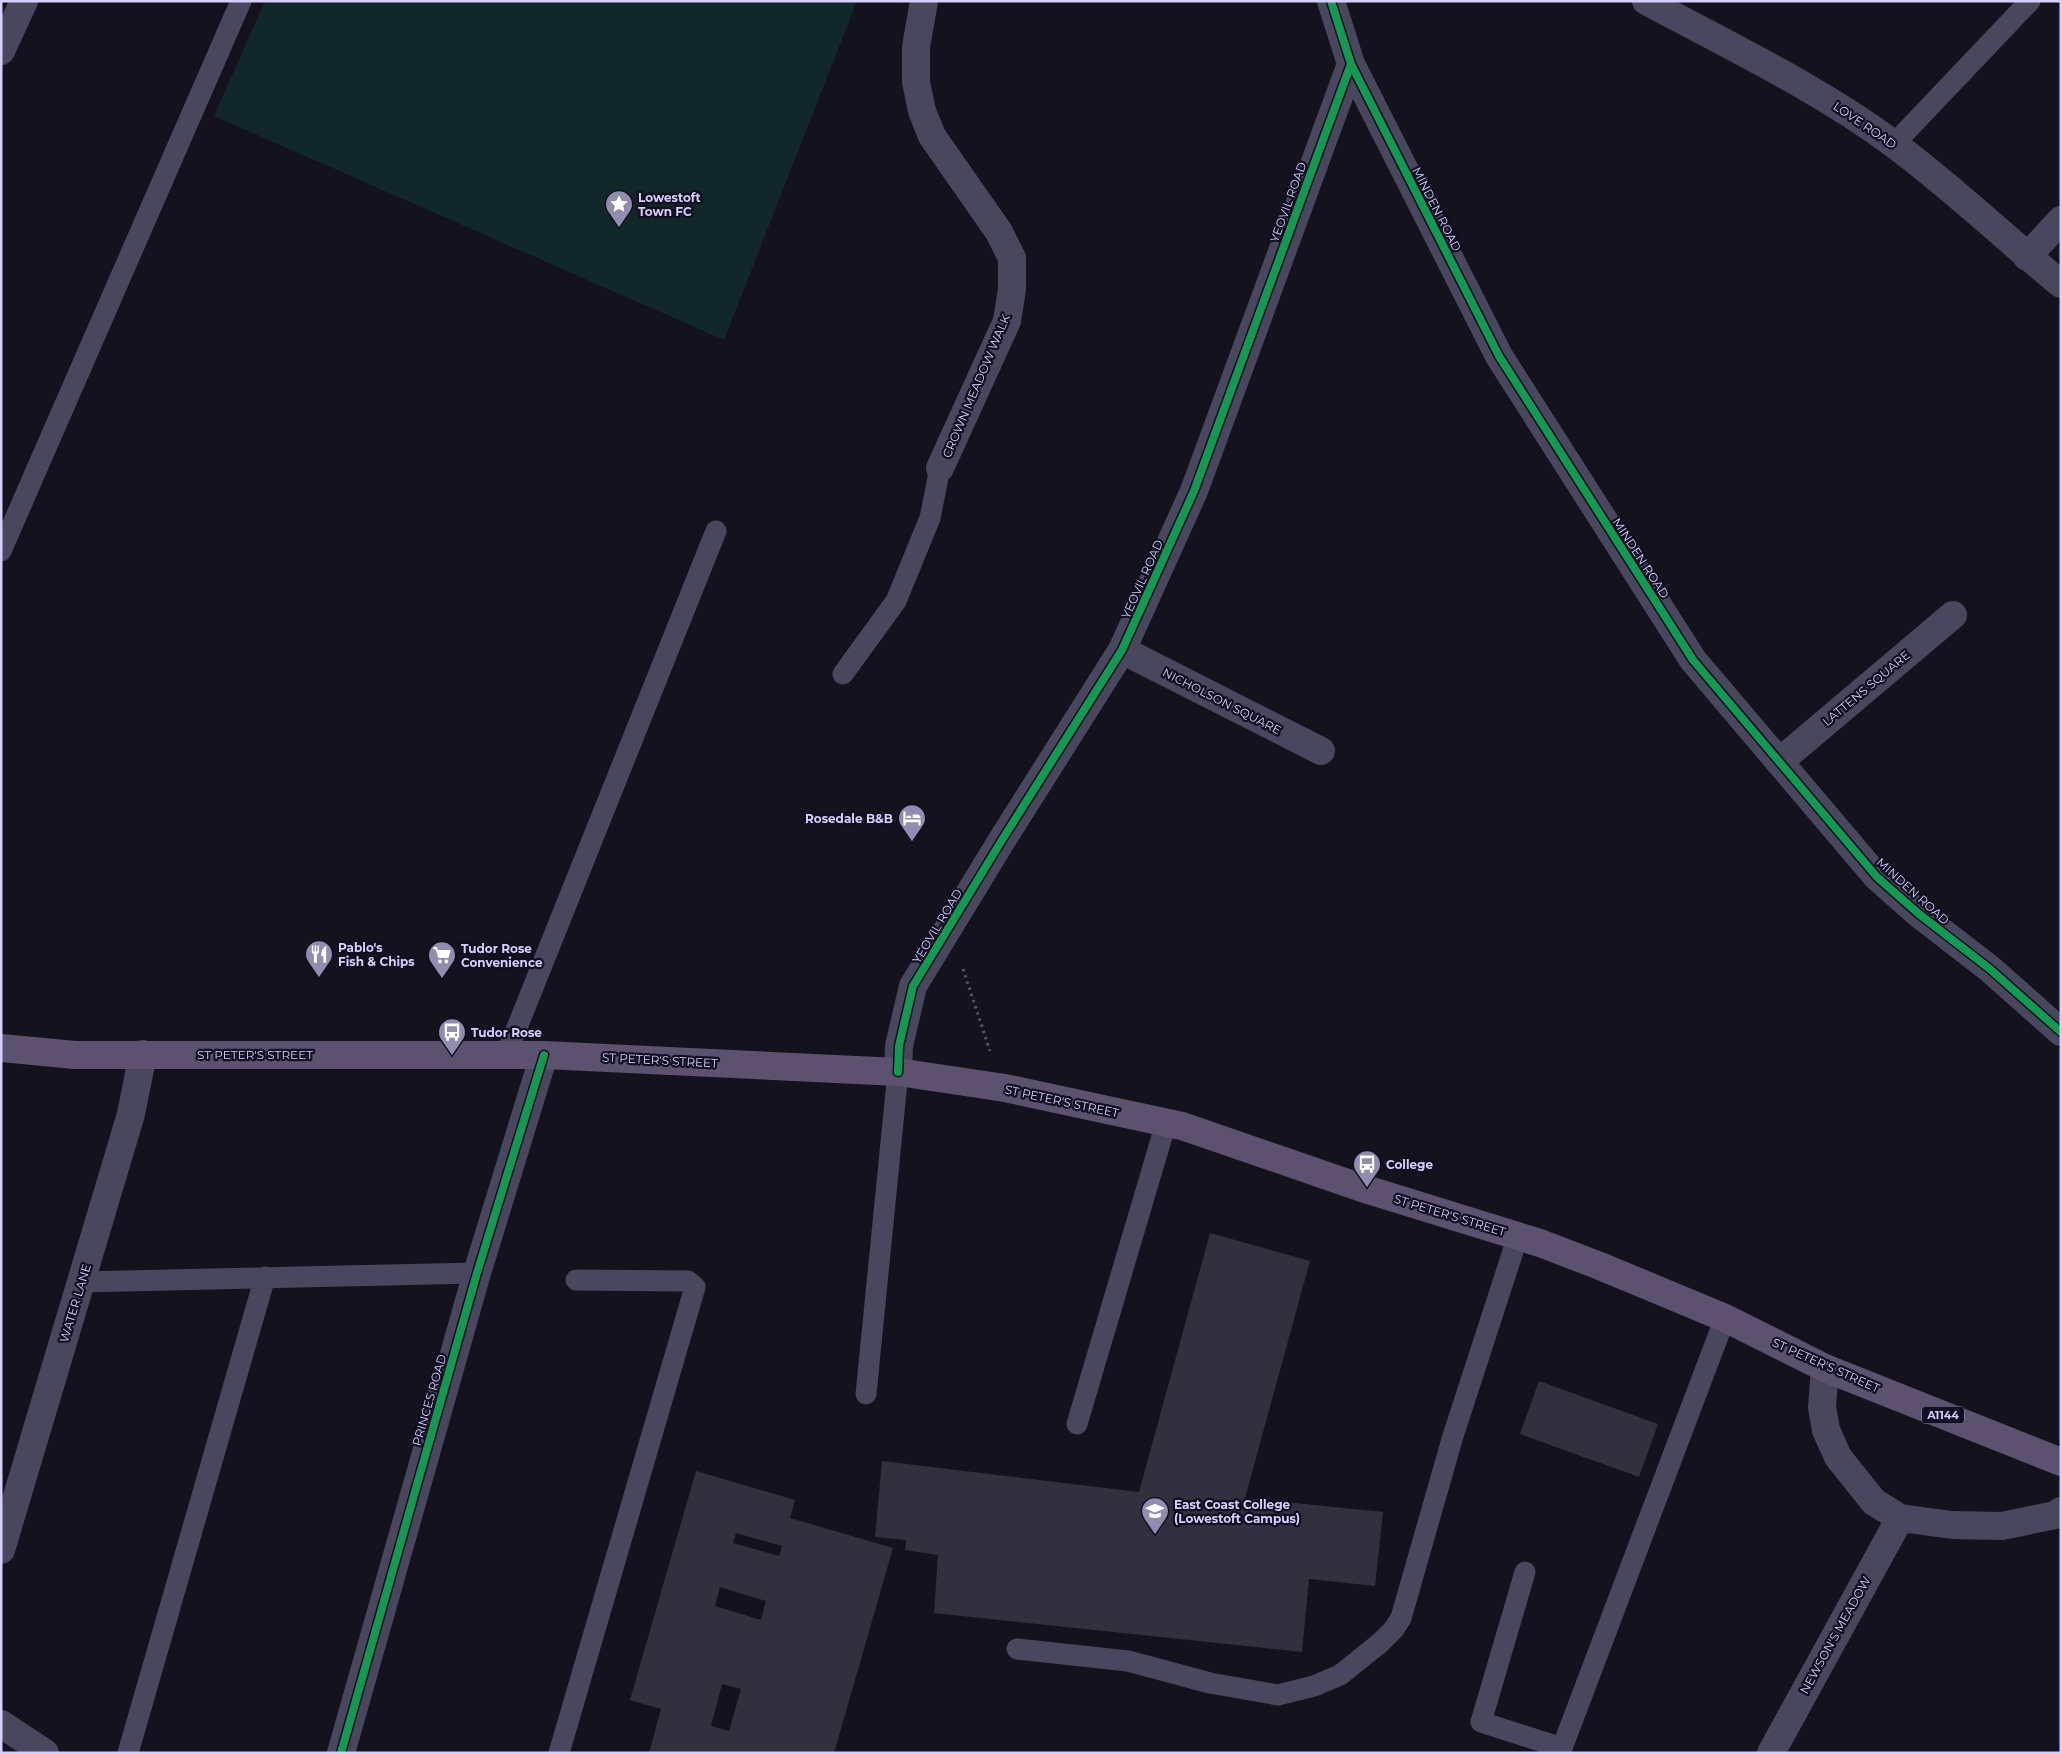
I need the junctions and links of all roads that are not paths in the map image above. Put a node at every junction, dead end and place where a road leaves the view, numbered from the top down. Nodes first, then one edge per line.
1 (24, 1) edge
2 (241, 1) edge
3 (924, 1) edge
4 (1331, 1) edge
5 (1646, 1) edge
6 (2030, 1) edge
7 (1, 51) edge
8 (1351, 64) junction
9 (1894, 144) junction
10 (2061, 220) edge
11 (2027, 257) junction
12 (2061, 284) edge
13 (940, 468) joint
14 (716, 531) dead end
15 (1, 552) edge
16 (1952, 615) dead end
17 (1122, 650) junction
18 (844, 674) dead end
19 (1322, 752) dead end
20 (1779, 762) junction
21 (2061, 1032) edge
22 (1, 1048) edge
23 (143, 1054) junction
24 (506, 1054) junction
25 (544, 1055) junction
26 (898, 1072) junction
27 (1166, 1123) junction
28 (1518, 1236) junction
29 (477, 1273) junction
30 (265, 1277) junction
31 (576, 1280) dead end
32 (81, 1282) junction
33 (1725, 1318) junction
34 (1825, 1368) junction
35 (866, 1394) dead end
36 (1076, 1424) dead end
37 (2061, 1462) edge
38 (2061, 1511) edge
39 (1900, 1518) junction
40 (1, 1550) edge
41 (1525, 1572) dead end
42 (1017, 1649) dead end
43 (1, 1724) edge
44 (46, 1753) edge
45 (128, 1753) edge
46 (341, 1753) edge
47 (559, 1753) edge
48 (1771, 1753) edge

1 - 7 street
2 - 15 lane
3 - 13 street, CROWN MEADOW WALK
4 - 8 street, MINDEN ROAD
5 - 9 street, LOVE ROAD
6 - 9 lane
8 - 17 street, YEOVIL ROAD
8 - 20 street, MINDEN ROAD
9 - 11 street, LOVE ROAD
10 - 11 street
11 - 12 street, LOVE ROAD
13 - 18 lane
14 - 24 lane
16 - 20 street, LATTENS SQUARE
17 - 19 street, NICHOLSON SQUARE
17 - 26 street, YEOVIL ROAD
20 - 21 street, MINDEN ROAD
22 - 23 main road, ST PETER'S STREET / A1144
23 - 24 main road, ST PETER'S STREET / A1144
23 - 32 street, WATER LANE
24 - 25 main road, ST PETER'S STREET / A1144
25 - 26 main road, ST PETER'S STREET / A1144
25 - 29 street, PRINCES ROAD
26 - 27 main road, ST PETER'S STREET / A1144
26 - 35 lane
27 - 28 main road, ST PETER'S STREET / A1144
27 - 36 lane
28 - 33 main road, ST PETER'S STREET / A1144
28 - 42 lane
29 - 30 lane
29 - 46 street, PRINCES ROAD
30 - 32 lane
30 - 45 lane
31 - 47 lane
32 - 40 street, WATER LANE
33 - 34 main road, ST PETER'S STREET / A1144
33 - 41 lane
34 - 37 main road, ST PETER'S STREET / A1144
34 - 39 street
38 - 39 street
39 - 48 street, NEWSON'S MEADOW
43 - 44 street

